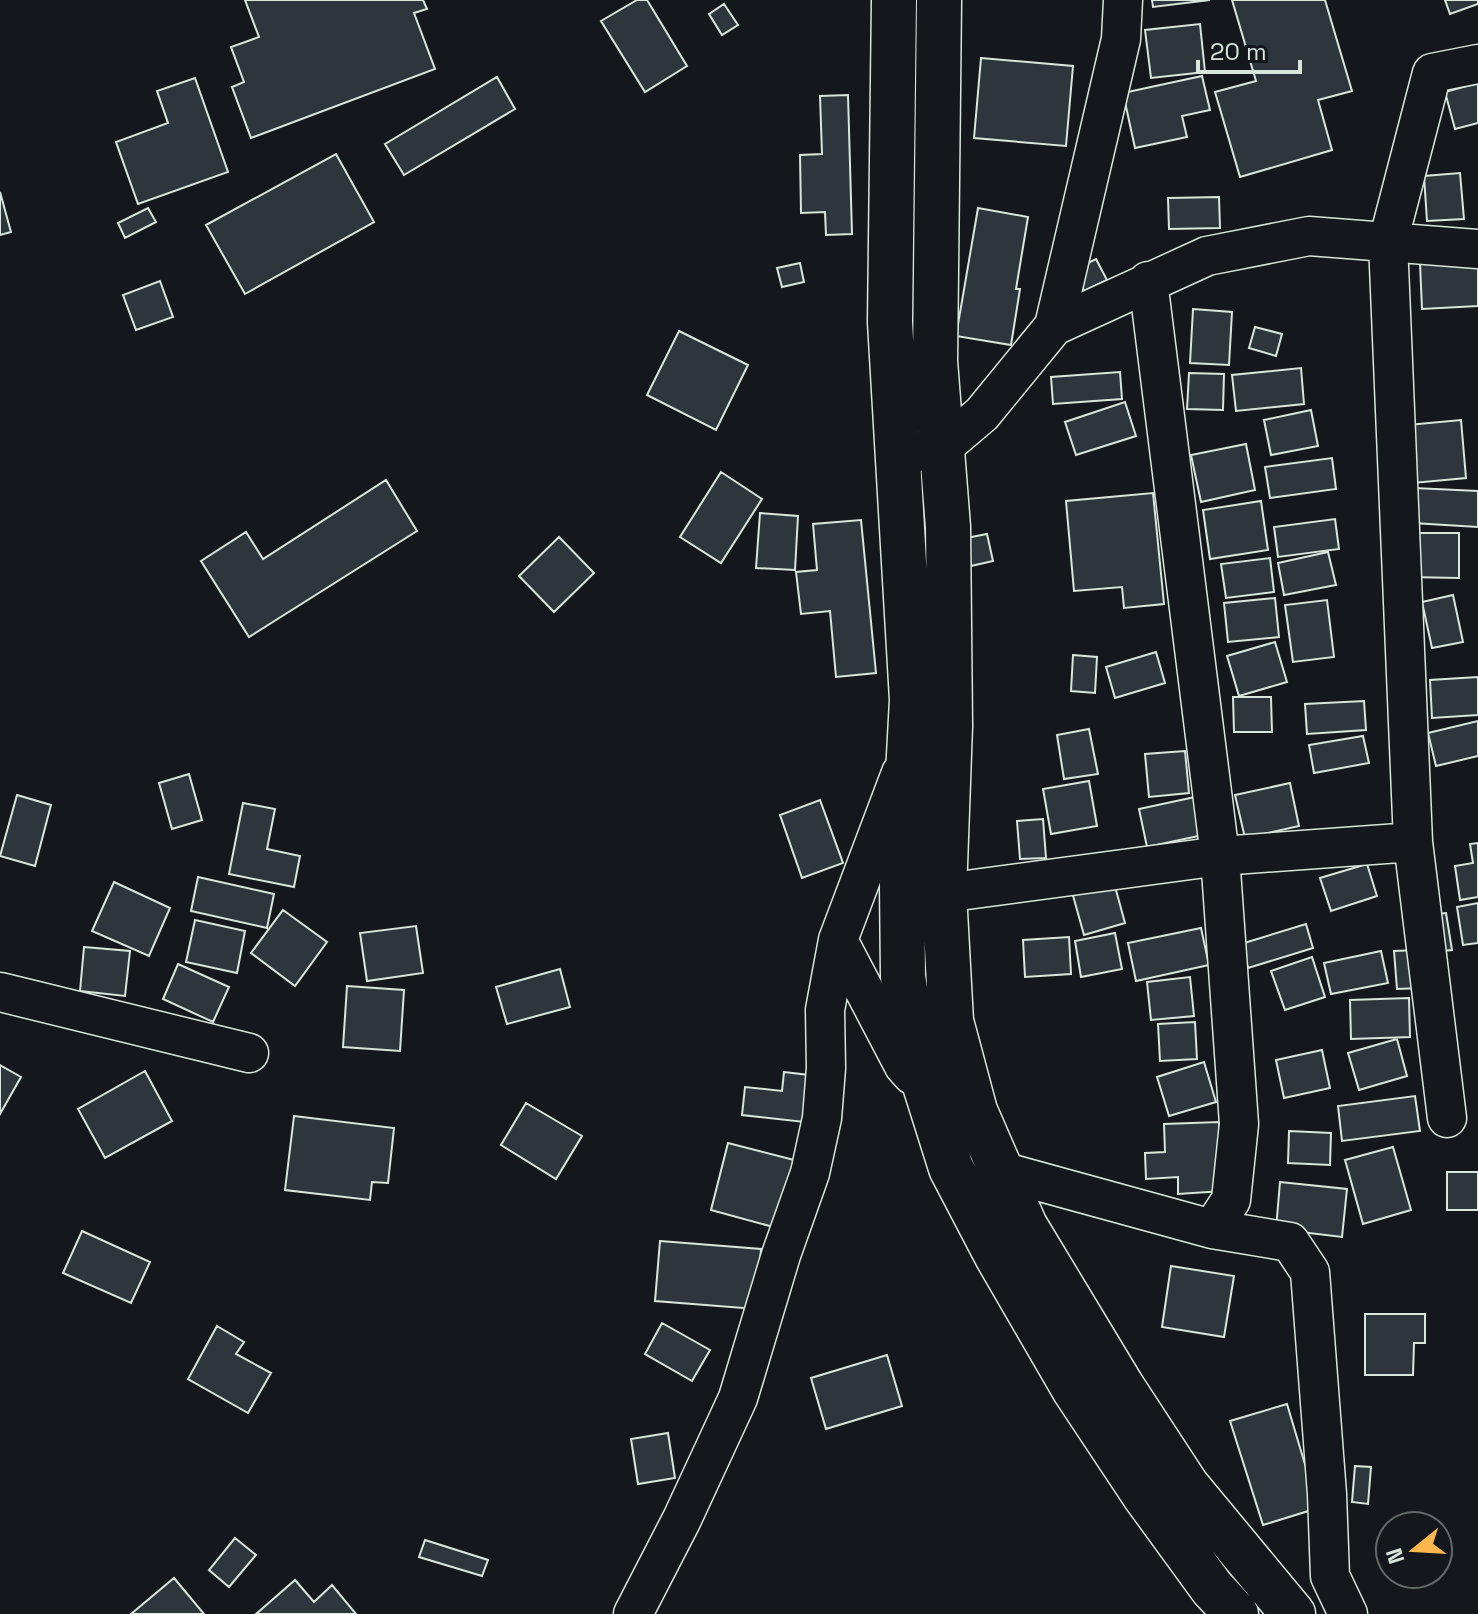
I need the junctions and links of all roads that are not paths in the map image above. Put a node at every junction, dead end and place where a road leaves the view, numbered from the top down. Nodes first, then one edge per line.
1 (894, 0) edge
2 (939, 0) edge
3 (1123, 0) edge
4 (1478, 64) edge
5 (1388, 242) junction
6 (1478, 249) edge
7 (1148, 281) junction
8 (1054, 326) junction
9 (942, 448) junction
10 (899, 454) junction
11 (929, 613) junction
12 (908, 755) junction
13 (1413, 842) junction
14 (1220, 856) junction
15 (944, 893) junction
16 (838, 940) junction
17 (0, 992) edge
18 (249, 1053) dead end
19 (924, 1080) junction
20 (1447, 1118) dead end
21 (1001, 1171) junction
22 (1212, 1229) junction
23 (633, 1614) edge
24 (1236, 1614) edge
25 (1293, 1614) edge
26 (1348, 1614) edge

1 - 10 main road
2 - 9 main road
3 - 8 street
4 - 5 street
5 - 6 street
5 - 7 street
5 - 13 street
7 - 8 street
7 - 14 street
8 - 9 street
9 - 10 street
9 - 11 main road
10 - 11 main road
11 - 12 main road
11 - 15 main road
12 - 16 street
12 - 19 main road
13 - 14 street
13 - 20 street
14 - 15 street
14 - 22 street
15 - 21 main road
16 - 19 street
16 - 23 street
17 - 18 street
19 - 24 main road
21 - 22 street
21 - 25 main road
22 - 26 street

